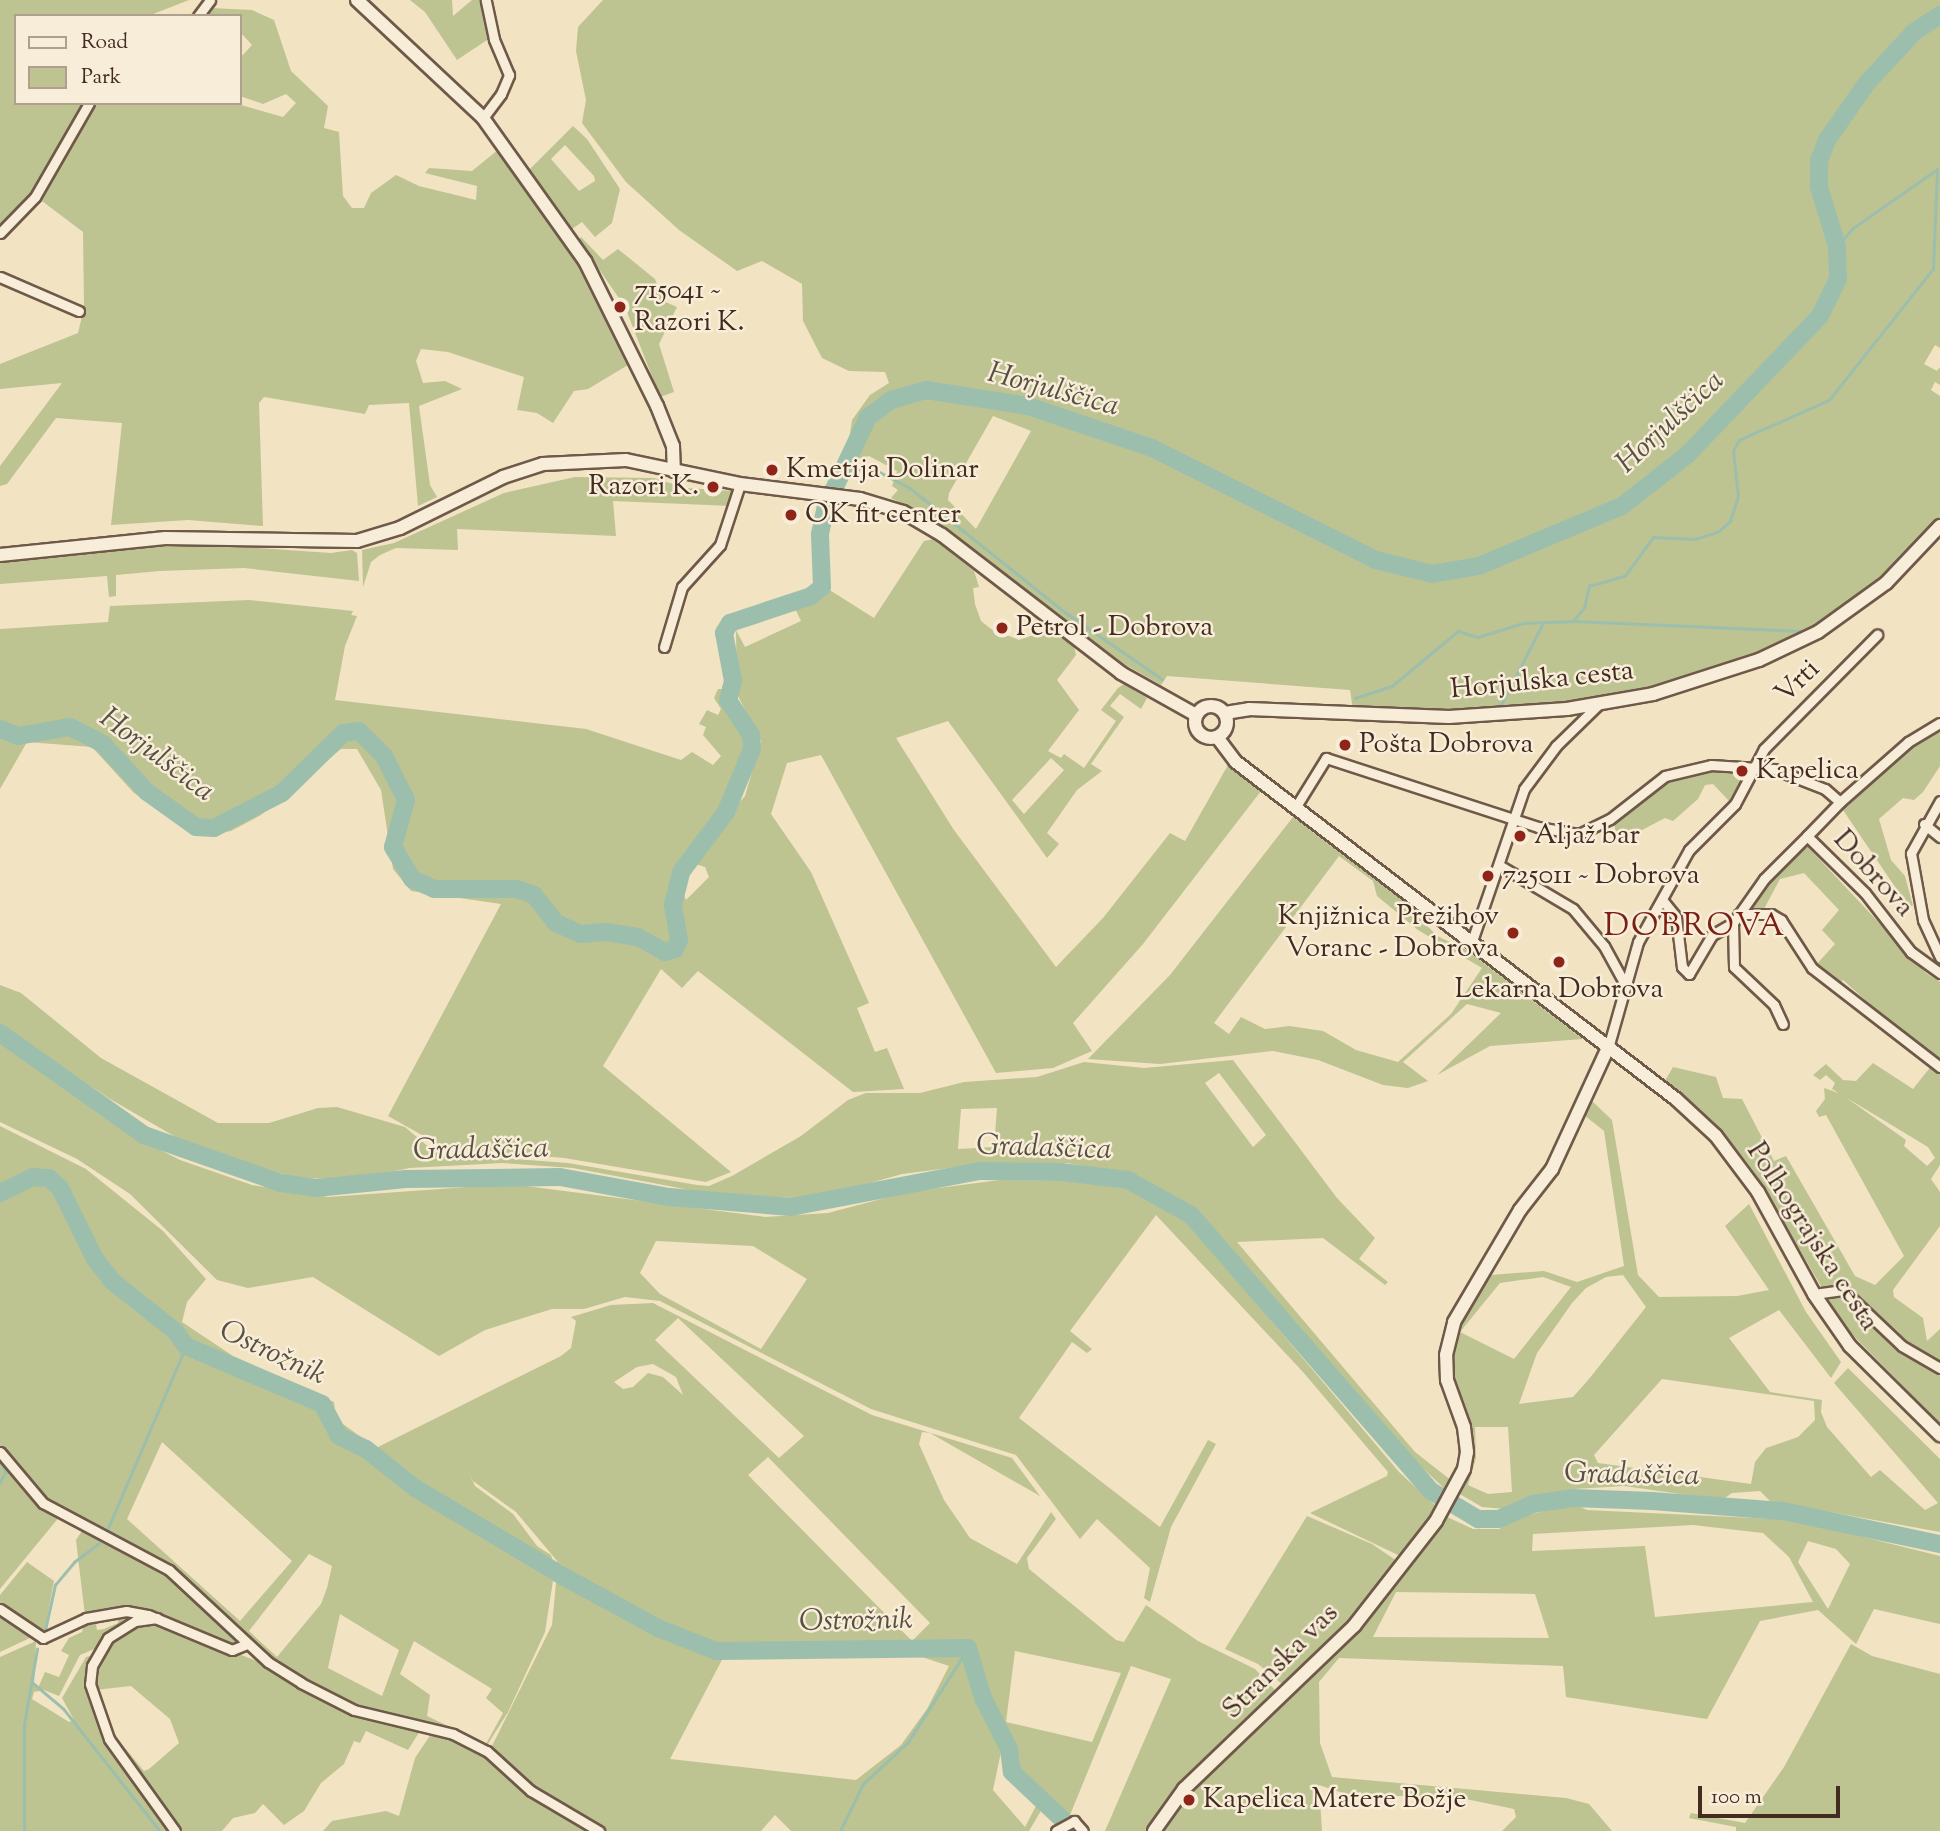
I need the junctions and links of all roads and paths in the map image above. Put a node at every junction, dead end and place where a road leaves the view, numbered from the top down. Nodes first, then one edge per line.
1 (357, 0) edge
2 (486, 0) edge
3 (88, 105) edge
4 (483, 117) junction
5 (0, 233) edge
6 (0, 277) edge
7 (79, 312) dead end
8 (674, 471) junction
9 (740, 484) junction
10 (1940, 526) edge
11 (0, 555) edge
12 (1877, 635) dead end
13 (664, 647) dead end
14 (1598, 705) junction
15 (1225, 713) junction
16 (1196, 715) junction
17 (1940, 723) edge
18 (1217, 737) junction
19 (1755, 765) junction
20 (1940, 801) edge
21 (1840, 802) junction
22 (1295, 808) junction
23 (1510, 819) junction
24 (1924, 824) junction
25 (1807, 836) junction
26 (1940, 837) edge
27 (1499, 865) junction
28 (1664, 902) junction
29 (1739, 914) junction
30 (1733, 923) junction
31 (1471, 944) junction
32 (1940, 957) edge
33 (1940, 973) edge
34 (1626, 987) junction
35 (1783, 1024) dead end
36 (1608, 1048) junction
37 (1940, 1067) edge
38 (1814, 1294) junction
39 (1940, 1368) edge
40 (1940, 1435) edge
41 (0, 1452) edge
42 (0, 1609) edge
43 (157, 1618) junction
44 (247, 1644) junction
45 (175, 1831) edge
46 (599, 1831) edge
47 (1056, 1831) edge
48 (1083, 1831) edge
49 (1154, 1831) edge

1 - 4 street
2 - 4 street
3 - 5 street
4 - 8 street
6 - 7 street
8 - 9 street
8 - 11 street
9 - 13 street
9 - 16 street
10 - 14 street, Horjulska cesta
12 - 19 street, Vrti
14 - 15 street, Horjulska cesta
14 - 23 street
15 - 16 street
15 - 18 street
16 - 18 street
17 - 21 street, Dobrova
18 - 22 street, Polhograjska cesta
19 - 21 street
19 - 23 street
19 - 28 street
20 - 24 street
21 - 25 street, Dobrova
22 - 23 street
22 - 31 street, Polhograjska cesta
23 - 27 street
24 - 26 street
24 - 32 street
25 - 29 street
25 - 33 street, Dobrova
27 - 31 street
27 - 34 street
28 - 30 street
28 - 34 street
29 - 30 street
29 - 37 street
30 - 35 street
31 - 36 street, Polhograjska cesta
34 - 36 street
36 - 38 street, Polhograjska cesta
36 - 49 street, Stranska vas
38 - 39 street
38 - 40 street, Polhograjska cesta
41 - 44 street
42 - 43 street
43 - 44 street
43 - 45 street
44 - 46 street
47 - 48 street

